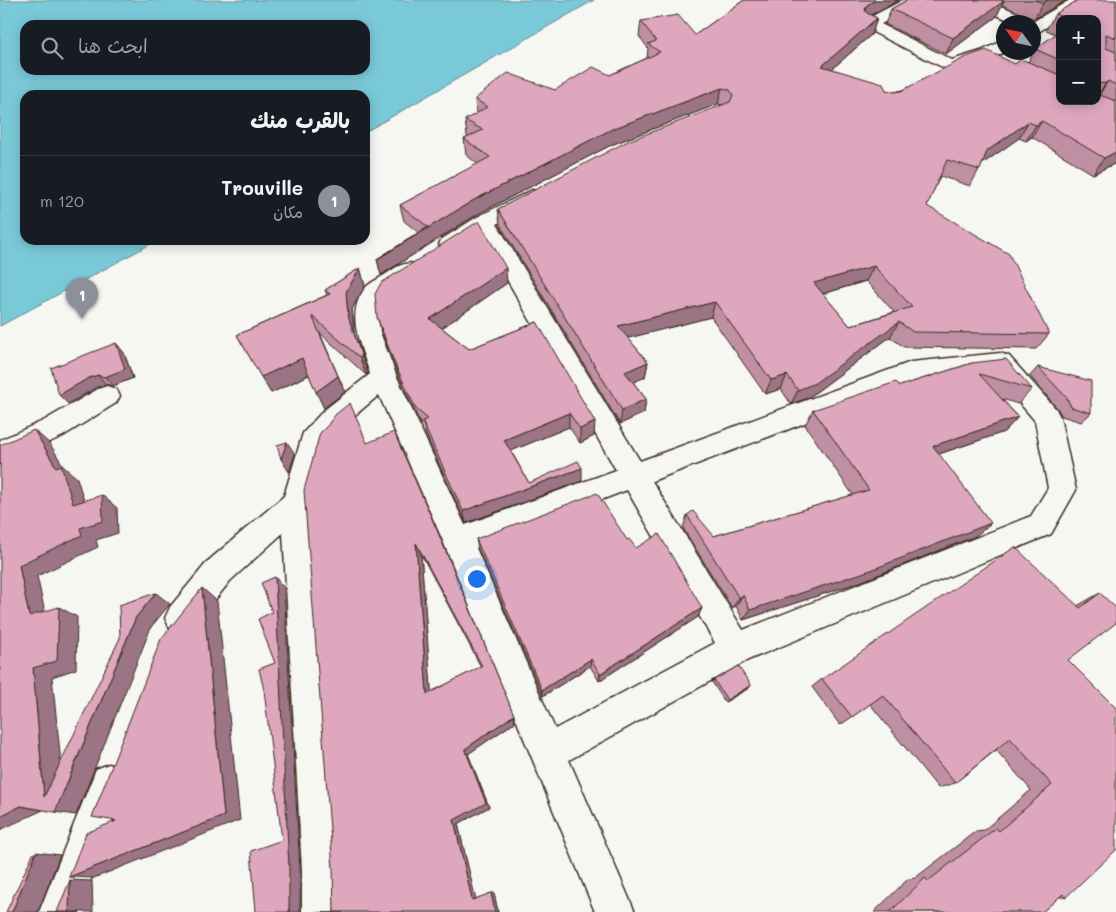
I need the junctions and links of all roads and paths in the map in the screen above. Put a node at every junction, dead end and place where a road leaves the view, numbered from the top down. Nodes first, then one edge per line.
1 (915, 0) edge
2 (974, 0) edge
3 (1082, 0) edge
4 (1007, 15) edge
5 (1041, 21) edge
6 (1041, 30) edge
7 (1052, 34) edge
8 (996, 54) edge
9 (952, 66) junction
10 (936, 75) edge
11 (552, 186) edge
12 (485, 222) junction
13 (384, 378) junction
14 (107, 396) dead end
15 (0, 453) edge
16 (634, 475) junction
17 (296, 503) junction
18 (458, 541) junction
19 (164, 639) edge
20 (736, 649) junction
21 (547, 753) junction
22 (118, 757) edge
23 (59, 912) edge
24 (322, 912) edge
25 (615, 912) edge

1 - 9 street
2 - 4 street
3 - 5 street
6 - 7 street
8 - 9 street
9 - 10 street
11 - 12 street
12 - 13 street
12 - 16 street
13 - 17 street
13 - 18 street
14 - 15 street
16 - 18 street
16 - 20 street
16 - 20 street
17 - 19 street
17 - 24 street
18 - 21 street
20 - 21 street
21 - 25 street
22 - 23 street

